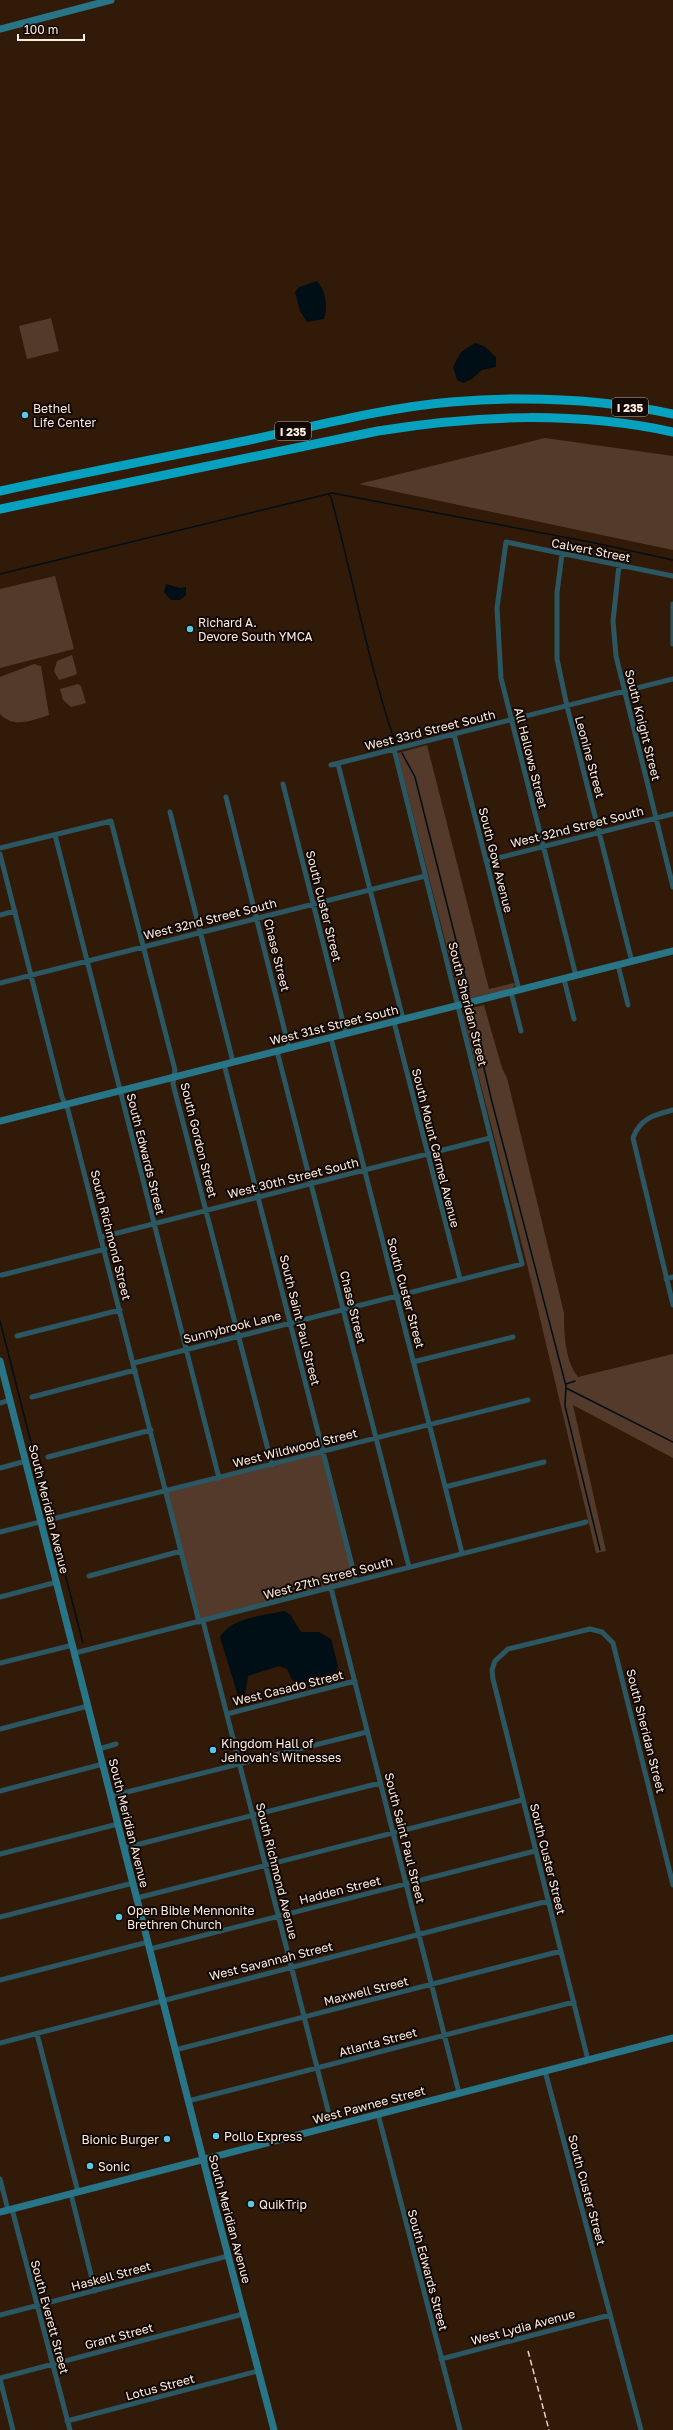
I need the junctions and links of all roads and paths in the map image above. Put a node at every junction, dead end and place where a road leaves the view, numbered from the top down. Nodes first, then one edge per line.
1 (111, 0) edge
2 (0, 28) edge
3 (673, 414) edge
4 (673, 432) edge
5 (1, 490) edge
6 (0, 509) edge
7 (506, 542) joint
8 (562, 554) junction
9 (619, 565) junction
10 (673, 576) edge
11 (673, 604) edge
12 (673, 644) edge
13 (673, 679) edge
14 (623, 691) junction
15 (567, 706) junction
16 (511, 720) junction
17 (454, 734) junction
18 (394, 749) junction
19 (338, 764) junction
20 (331, 765) dead end
21 (283, 784) dead end
22 (226, 797) dead end
23 (170, 812) dead end
24 (673, 814) edge
25 (656, 818) junction
26 (600, 832) junction
27 (55, 835) junction
28 (542, 846) junction
29 (0, 848) edge
30 (0, 854) edge
31 (486, 861) junction
32 (425, 876) junction
33 (673, 887) edge
34 (369, 890) junction
35 (313, 904) junction
36 (15, 911) junction
37 (0, 915) edge
38 (257, 918) junction
39 (200, 932) junction
40 (144, 946) junction
41 (673, 953) edge
42 (87, 960) junction
43 (632, 962) junction
44 (618, 965) junction
45 (31, 975) junction
46 (576, 976) junction
47 (564, 979) junction
48 (0, 983) edge
49 (519, 990) junction
50 (511, 992) junction
51 (458, 1005) junction
52 (628, 1005) dead end
53 (574, 1019) dead end
54 (403, 1020) junction
55 (394, 1022) junction
56 (521, 1031) dead end
57 (346, 1034) junction
58 (331, 1038) junction
59 (289, 1048) junction
60 (277, 1051) junction
61 (233, 1062) junction
62 (224, 1064) junction
63 (173, 1078) junction
64 (120, 1091) junction
65 (66, 1104) junction
66 (673, 1110) edge
67 (0, 1121) edge
68 (490, 1138) junction
69 (427, 1154) junction
70 (364, 1170) junction
71 (311, 1184) junction
72 (259, 1197) junction
73 (206, 1210) junction
74 (154, 1224) junction
75 (102, 1237) junction
76 (105, 1249) junction
77 (522, 1264) joint
78 (2, 1275) dead end
79 (673, 1277) edge
80 (460, 1279) junction
81 (666, 1279) junction
82 (396, 1296) junction
83 (673, 1305) edge
84 (343, 1309) junction
85 (120, 1310) junction
86 (291, 1322) junction
87 (17, 1336) dead end
88 (238, 1336) junction
89 (513, 1337) dead end
90 (186, 1349) junction
91 (0, 1361) edge
92 (413, 1362) junction
93 (134, 1363) junction
94 (135, 1370) junction
95 (32, 1397) dead end
96 (10, 1400) junction
97 (528, 1400) dead end
98 (0, 1403) edge
99 (429, 1425) junction
100 (151, 1430) junction
101 (376, 1438) junction
102 (323, 1452) junction
103 (48, 1457) dead end
104 (26, 1461) junction
105 (544, 1462) dead end
106 (272, 1465) junction
107 (0, 1468) edge
108 (219, 1478) junction
109 (445, 1486) junction
110 (166, 1492) junction
111 (41, 1522) junction
112 (586, 1522) dead end
113 (0, 1532) edge
114 (181, 1551) junction
115 (462, 1553) junction
116 (409, 1567) junction
117 (89, 1576) dead end
118 (356, 1581) junction
119 (57, 1582) junction
120 (331, 1588) junction
121 (0, 1597) edge
122 (201, 1621) junction
123 (602, 1632) joint
124 (73, 1645) junction
125 (75, 1653) junction
126 (0, 1663) edge
127 (354, 1681) junction
128 (88, 1706) junction
129 (227, 1714) junction
130 (0, 1728) edge
131 (367, 1732) junction
132 (116, 1744) dead end
133 (99, 1749) junction
134 (103, 1764) junction
135 (240, 1765) junction
136 (380, 1783) junction
137 (0, 1791) edge
138 (111, 1796) junction
139 (522, 1800) junction
140 (253, 1815) junction
141 (118, 1824) junction
142 (394, 1833) junction
143 (124, 1848) junction
144 (535, 1851) junction
145 (0, 1854) edge
146 (266, 1866) junction
147 (133, 1883) junction
148 (406, 1884) junction
149 (673, 1885) edge
150 (137, 1898) junction
151 (548, 1901) junction
152 (278, 1916) junction
153 (0, 1917) edge
154 (419, 1934) junction
155 (148, 1942) junction
156 (150, 1949) junction
157 (561, 1951) junction
158 (291, 1967) junction
159 (0, 1980) edge
160 (432, 1985) junction
161 (163, 2000) junction
162 (574, 2002) junction
163 (304, 2017) junction
164 (37, 2034) junction
165 (444, 2035) junction
166 (673, 2038) edge
167 (0, 2043) edge
168 (175, 2050) junction
169 (588, 2060) junction
170 (317, 2068) junction
171 (545, 2071) junction
172 (459, 2093) junction
173 (188, 2101) junction
174 (378, 2114) junction
175 (332, 2126) junction
176 (203, 2160) junction
177 (0, 2179) edge
178 (74, 2193) junction
179 (10, 2209) junction
180 (0, 2212) edge
181 (228, 2256) junction
182 (95, 2290) junction
183 (37, 2306) junction
184 (243, 2314) junction
185 (0, 2315) edge
186 (610, 2315) junction
187 (441, 2359) junction
188 (52, 2364) junction
189 (258, 2371) junction
190 (0, 2378) edge
191 (67, 2421) junction
192 (13, 2430) edge
193 (70, 2430) edge
194 (274, 2430) edge
195 (460, 2430) edge
196 (641, 2430) edge

1 - 2 main road
3 - 5 highway, I 235
4 - 6 highway, I 235
7 - 8 street, Calvert Street
7 - 16 street, All Hallows Street
8 - 9 street, Calvert Street
8 - 15 street, Leonine Street
9 - 10 street, Calvert Street
9 - 14 street, South Knight Street
11 - 12 street
13 - 14 street, West 33rd Street South
14 - 15 street, West 33rd Street South
14 - 25 street, South Knight Street
15 - 16 street, West 33rd Street South
15 - 26 street, Leonine Street
16 - 17 street, West 33rd Street South
16 - 28 street, All Hallows Street
17 - 18 street, West 33rd Street South
17 - 31 street, South Gow Avenue
18 - 19 street, West 33rd Street South
18 - 32 street, South Sheridan Street
19 - 20 street, West 33rd Street South
19 - 34 street
21 - 35 street, South Custer Street
22 - 38 street, Chase Street
23 - 39 street
24 - 25 street, West 32nd Street South
25 - 26 street, West 32nd Street South
25 - 33 street, South Knight Street
26 - 28 street, West 32nd Street South
26 - 43 street, Leonine Street
27 - 29 street
27 - 40 street, South Gordon Street
27 - 42 street, South Edwards Street
28 - 31 street, West 32nd Street South
28 - 46 street, All Hallows Street
30 - 36 street, South Richmond Street
31 - 49 street, South Gow Avenue
32 - 34 street, West 32nd Street South
32 - 51 street, South Sheridan Street
34 - 35 street, West 32nd Street South
34 - 54 street
35 - 38 street, West 32nd Street South
35 - 57 street, South Custer Street
36 - 37 street
36 - 45 street, South Richmond Street
38 - 39 street, West 32nd Street South
38 - 59 street, Chase Street
39 - 40 street, West 32nd Street South
39 - 61 street
40 - 42 street, West 32nd Street South
40 - 63 street, South Gordon Street
41 - 43 main road, West 31st Street South
42 - 45 street, West 32nd Street South
42 - 64 street, South Edwards Street
43 - 44 main road, West 31st Street South
44 - 46 main road, West 31st Street South
44 - 52 street
45 - 48 street, West 32nd Street South
45 - 65 street, South Richmond Street
46 - 47 main road, West 31st Street South
47 - 49 main road, West 31st Street South
47 - 53 street
49 - 50 main road, West 31st Street South
50 - 51 main road, West 31st Street South
50 - 56 street
51 - 54 main road, West 31st Street South
51 - 68 street, South Sheridan Street
54 - 55 main road, West 31st Street South
55 - 57 main road, West 31st Street South
55 - 69 street, South Mount Carmel Avenue
57 - 58 main road, West 31st Street South
58 - 59 main road, West 31st Street South
58 - 70 street, South Custer Street
59 - 60 main road, West 31st Street South
60 - 61 main road, West 31st Street South
60 - 71 street, Chase Street
61 - 62 main road, West 31st Street South
62 - 63 main road, West 31st Street South
62 - 72 street, South Saint Paul Street
63 - 64 main road, West 31st Street South
63 - 73 street, South Gordon Street
64 - 65 main road, West 31st Street South
64 - 74 street, South Edwards Street
65 - 67 main road, West 31st Street South
65 - 75 street, South Richmond Street
66 - 81 street
68 - 69 street, West 30th Street South
68 - 77 street, South Sheridan Street
69 - 70 street, West 30th Street South
69 - 80 street, South Mount Carmel Avenue
70 - 71 street, West 30th Street South
70 - 82 street, South Custer Street
71 - 72 street, West 30th Street South
71 - 84 street, Chase Street
72 - 73 street, West 30th Street South
72 - 86 street, South Saint Paul Street
73 - 74 street, West 30th Street South
73 - 88 street, South Gordon Street
74 - 75 street, West 30th Street South
74 - 90 street, South Edwards Street
75 - 76 street, South Richmond Street
76 - 78 street
76 - 85 street, South Richmond Street
77 - 80 street, Sunnybrook Lane
79 - 81 street
80 - 82 street, Sunnybrook Lane
81 - 83 street
82 - 84 street, Sunnybrook Lane
82 - 92 street, South Custer Street
84 - 86 street, Sunnybrook Lane
84 - 101 street, Chase Street
85 - 87 street
85 - 93 street, South Richmond Street
86 - 88 street, Sunnybrook Lane
86 - 102 street, South Saint Paul Street
88 - 90 street, Sunnybrook Lane
88 - 106 street, South Gordon Street
89 - 92 street
90 - 93 street, Sunnybrook Lane
90 - 108 street, South Edwards Street
91 - 96 main road, South Meridian Avenue
92 - 99 street, South Custer Street
93 - 94 street, South Richmond Street
94 - 95 street
94 - 100 street, South Richmond Street
96 - 98 street
96 - 104 main road, South Meridian Avenue
97 - 99 street, West Wildwood Street
99 - 101 street, West Wildwood Street
99 - 109 street, South Custer Street
100 - 103 street
100 - 110 street, South Richmond Street
101 - 102 street, West Wildwood Street
101 - 116 street, Chase Street
102 - 106 street, West Wildwood Street
102 - 118 street, South Saint Paul Street
104 - 107 street
104 - 111 main road, South Meridian Avenue
105 - 109 street
106 - 108 street, West Wildwood Street
108 - 110 street, West Wildwood Street
109 - 115 street, South Custer Street
110 - 111 street, West Wildwood Street
110 - 114 street, South Richmond Street
111 - 113 street, West Wildwood Street
111 - 119 main road, South Meridian Avenue
112 - 115 street, West 27th Street South
114 - 117 street
114 - 122 street, South Richmond Street
115 - 116 street, West 27th Street South
116 - 118 street, West 27th Street South
118 - 120 street, West 27th Street South
119 - 121 street
119 - 124 main road, South Meridian Avenue
120 - 122 street, West 27th Street South
120 - 127 street, South Saint Paul Street
122 - 125 street, West 27th Street South
122 - 129 street, South Richmond Avenue
123 - 139 street, South Custer Street
123 - 149 street, South Sheridan Street
124 - 125 main road, South Meridian Avenue
124 - 126 street
125 - 128 main road, South Meridian Avenue
127 - 129 street, West Casado Street
127 - 131 street, South Saint Paul Street
128 - 130 street
128 - 133 main road, South Meridian Avenue
129 - 135 street, South Richmond Avenue
131 - 135 street
131 - 136 street, South Saint Paul Street
132 - 133 street
133 - 134 main road, South Meridian Avenue
134 - 137 street
134 - 138 main road, South Meridian Avenue
135 - 138 street
135 - 140 street, South Richmond Avenue
136 - 140 street
136 - 142 street, South Saint Paul Street
138 - 141 main road, South Meridian Avenue
139 - 142 street
139 - 144 street, South Custer Street
140 - 143 street
140 - 146 street, South Richmond Avenue
141 - 143 main road, South Meridian Avenue
141 - 145 street
142 - 146 street
142 - 148 street, South Saint Paul Street
143 - 147 main road, South Meridian Avenue
144 - 148 street, Hadden Street
144 - 151 street, South Custer Street
146 - 150 street
146 - 152 street, South Richmond Avenue
147 - 150 main road, South Meridian Avenue
147 - 153 street
148 - 152 street, Hadden Street
148 - 154 street, South Saint Paul Street
150 - 155 main road, South Meridian Avenue
151 - 154 street, West Savannah Street
151 - 157 street, South Custer Street
152 - 156 street, Hadden Street
152 - 158 street, South Richmond Avenue
154 - 158 street, West Savannah Street
154 - 160 street, South Saint Paul Street
155 - 156 main road, South Meridian Avenue
155 - 159 street
156 - 161 main road, South Meridian Avenue
157 - 160 street, Maxwell Street
157 - 162 street, South Custer Street
158 - 161 street, West Savannah Street
158 - 163 street, South Richmond Avenue
160 - 163 street, Maxwell Street
160 - 165 street, South Saint Paul Street
161 - 164 street, West Savannah Street
161 - 168 main road, South Meridian Avenue
162 - 165 street, Atlanta Street
162 - 169 street, South Custer Street
163 - 168 street, Maxwell Street
163 - 170 street, South Richmond Avenue
164 - 167 street, West Savannah Street
164 - 178 street
165 - 170 street, Atlanta Street
165 - 172 street, South Saint Paul Street
166 - 169 main road, West Pawnee Street
168 - 173 main road, South Meridian Avenue
169 - 171 main road, West Pawnee Street
170 - 173 street, Atlanta Street
170 - 175 street, South Richmond Avenue
171 - 172 main road, West Pawnee Street
171 - 186 street, South Custer Street
172 - 174 main road, West Pawnee Street
173 - 176 main road, South Meridian Avenue
174 - 175 main road, West Pawnee Street
174 - 187 street, South Edwards Street
175 - 176 main road, West Pawnee Street
176 - 178 main road, West Pawnee Street
176 - 181 main road, South Meridian Avenue
177 - 179 street, South Everett Street
178 - 179 main road, West Pawnee Street
178 - 182 street
179 - 180 main road, West Pawnee Street
179 - 183 street, South Everett Street
181 - 182 street, Haskell Street
181 - 184 main road, South Meridian Avenue
182 - 183 street, Haskell Street
183 - 185 street, Haskell Street
183 - 188 street, South Everett Street
184 - 188 street, Grant Street
184 - 189 main road, South Meridian Avenue
186 - 187 street, West Lydia Avenue
186 - 196 street, South Custer Street
187 - 195 street, South Edwards Street
188 - 190 street, Grant Street
188 - 191 street, South Everett Street
189 - 191 street, Lotus Street
189 - 194 main road, South Meridian Avenue
190 - 192 street
191 - 193 street, South Everett Street

